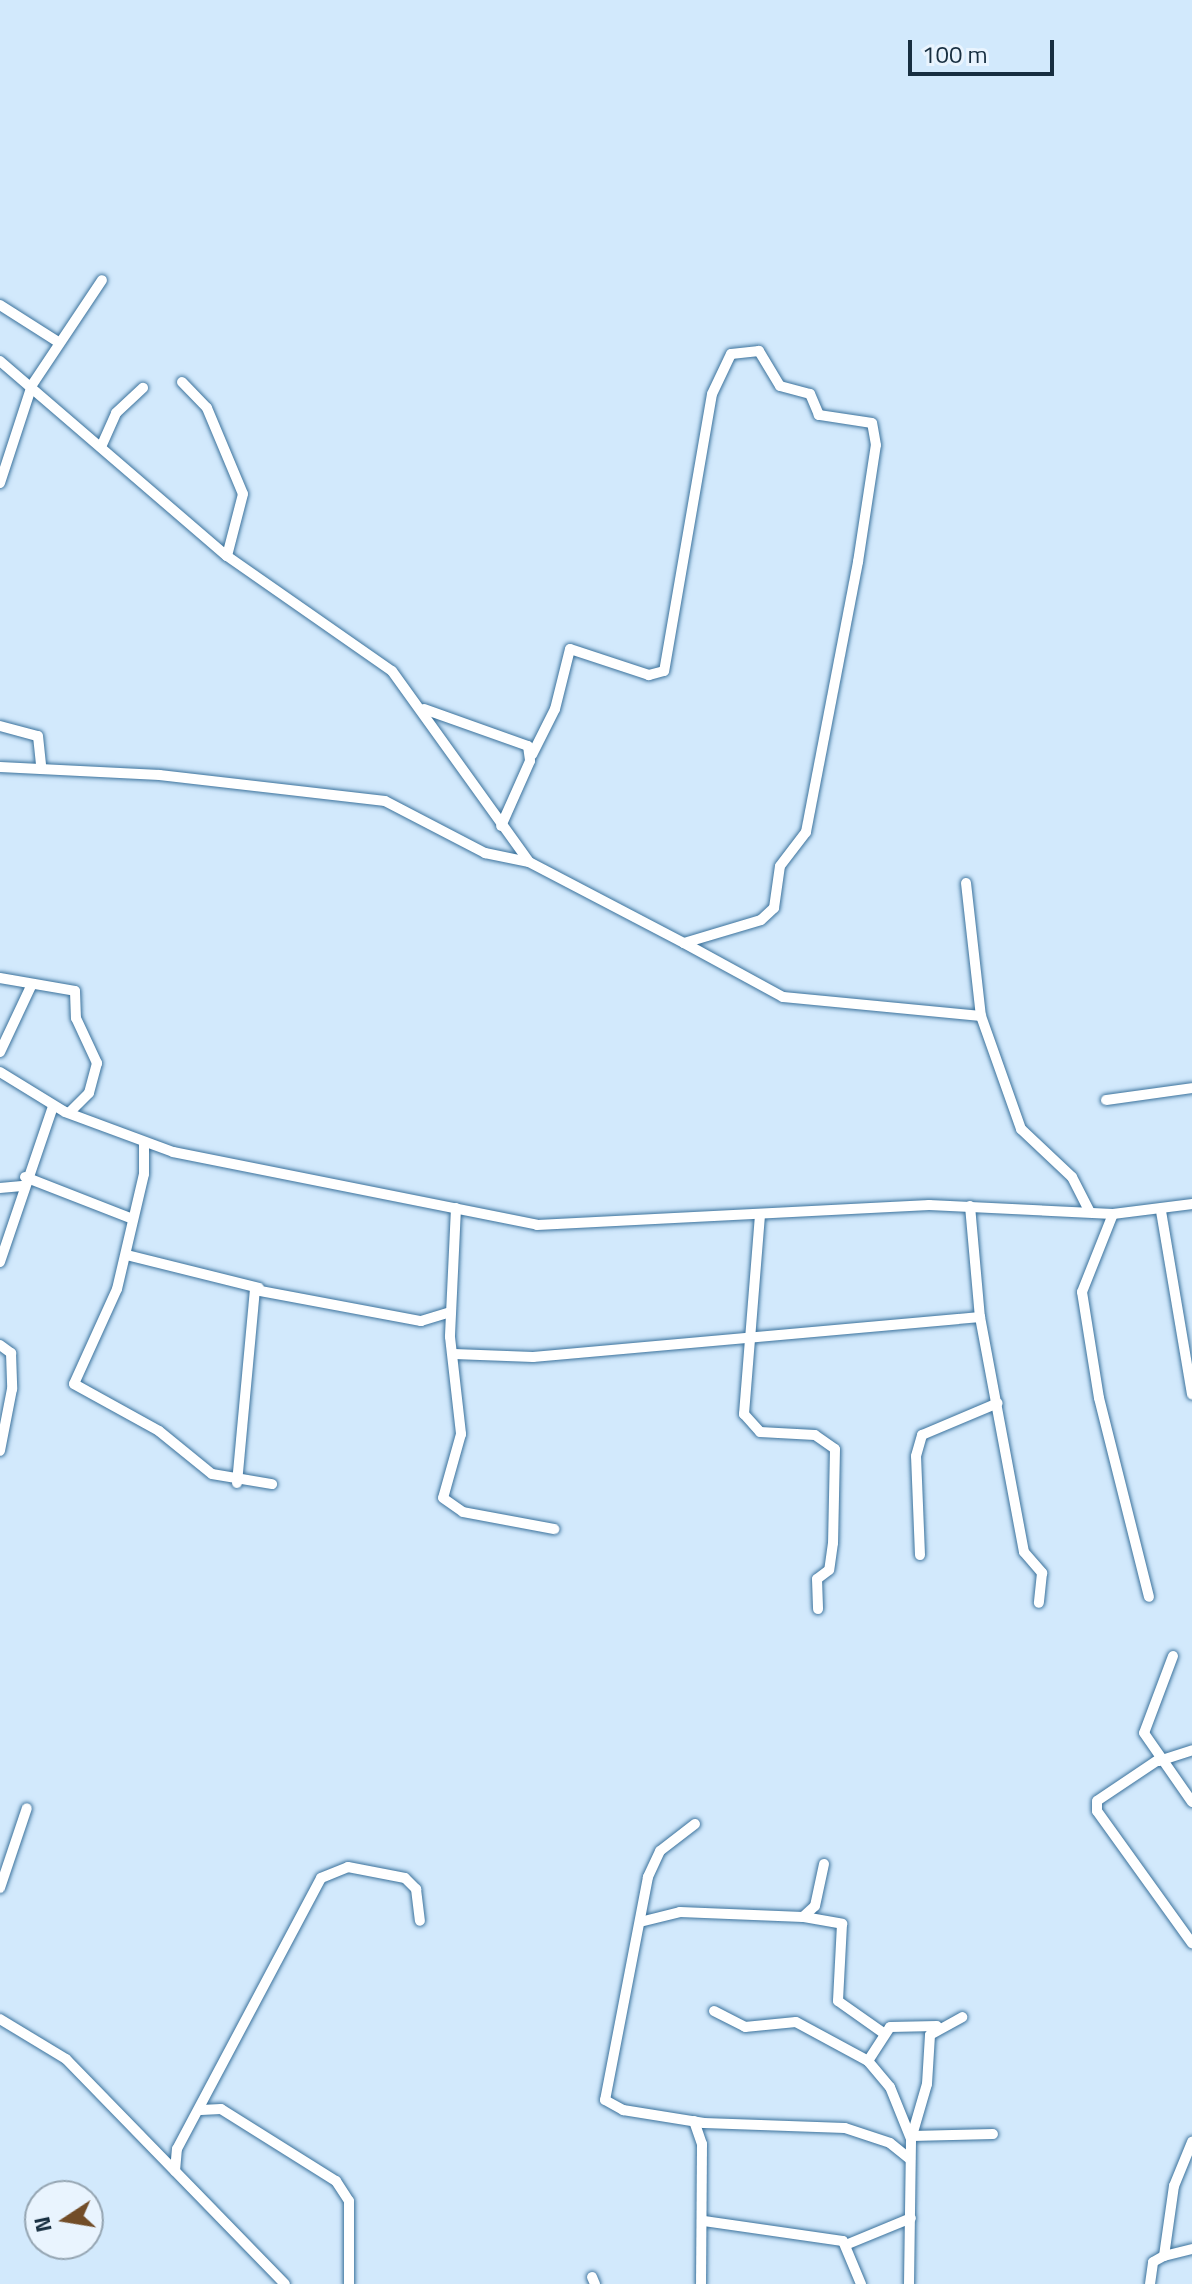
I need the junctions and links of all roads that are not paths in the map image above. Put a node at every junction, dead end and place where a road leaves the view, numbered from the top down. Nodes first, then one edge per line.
1 (102, 280) dead end
2 (0, 305) edge
3 (58, 342) junction
4 (0, 361) edge
5 (182, 382) dead end
6 (32, 385) junction
7 (143, 388) dead end
8 (101, 447) junction
9 (0, 483) edge
10 (227, 556) junction
11 (422, 709) junction
12 (0, 726) edge
13 (532, 755) junction
14 (0, 767) edge
15 (41, 767) junction
16 (501, 826) junction
17 (529, 862) junction
18 (966, 883) dead end
19 (684, 943) junction
20 (0, 978) edge
21 (32, 984) junction
22 (981, 1016) junction
23 (0, 1052) edge
24 (0, 1072) edge
25 (1191, 1087) edge
26 (1106, 1100) dead end
27 (53, 1106) junction
28 (69, 1113) junction
29 (144, 1143) junction
30 (24, 1182) junction
31 (0, 1188) edge
32 (1192, 1204) edge
33 (970, 1206) junction
34 (456, 1208) junction
35 (1089, 1211) junction
36 (1161, 1211) junction
37 (1113, 1214) junction
38 (760, 1215) junction
39 (133, 1219) junction
40 (127, 1255) junction
41 (0, 1262) edge
42 (242, 1282) junction
43 (259, 1288) junction
44 (250, 1301) junction
45 (450, 1312) junction
46 (980, 1317) junction
47 (752, 1335) junction
48 (0, 1345) edge
49 (454, 1354) junction
50 (1192, 1394) edge
51 (998, 1403) junction
52 (0, 1451) edge
53 (237, 1483) junction
54 (272, 1484) dead end
55 (554, 1529) dead end
56 (920, 1555) dead end
57 (1149, 1597) dead end
58 (1039, 1603) dead end
59 (818, 1609) dead end
60 (1173, 1656) dead end
61 (1192, 1750) edge
62 (1159, 1761) junction
63 (1192, 1802) edge
64 (27, 1808) dead end
65 (695, 1824) dead end
66 (824, 1864) dead end
67 (1, 1880) edge
68 (644, 1898) junction
69 (660, 1914) junction
70 (803, 1917) junction
71 (420, 1921) dead end
72 (640, 1922) junction
73 (1192, 1943) edge
74 (714, 2011) dead end
75 (962, 2017) dead end
76 (0, 2019) edge
77 (937, 2026) junction
78 (882, 2032) junction
79 (868, 2061) junction
80 (206, 2099) junction
81 (217, 2108) junction
82 (201, 2110) junction
83 (694, 2121) junction
84 (993, 2134) dead end
85 (911, 2137) junction
86 (1192, 2142) edge
87 (910, 2159) junction
88 (175, 2171) junction
89 (911, 2218) junction
90 (704, 2221) junction
91 (848, 2244) junction
92 (1192, 2249) edge
93 (1164, 2256) junction
94 (285, 2284) edge
95 (349, 2284) edge
96 (701, 2284) edge
97 (861, 2284) edge
98 (909, 2284) edge
99 (1150, 2284) edge

1 - 3 street
2 - 3 street
3 - 6 street
4 - 6 street
5 - 10 street
6 - 8 street
6 - 9 street
7 - 8 street
8 - 10 street
10 - 11 street
11 - 13 street
11 - 16 street
12 - 15 street
13 - 16 street
13 - 19 street
14 - 15 street
15 - 17 street
16 - 17 street
17 - 19 street
18 - 22 street
19 - 22 street
20 - 21 street
21 - 23 street
21 - 28 street
22 - 35 street
24 - 27 street
25 - 26 street
27 - 28 street
27 - 30 street
28 - 29 street
29 - 34 street
29 - 39 street
30 - 31 street
30 - 39 street
30 - 41 street
32 - 36 street
33 - 35 street
33 - 38 street
33 - 46 street
34 - 38 street
34 - 45 street
35 - 37 street
36 - 37 street
36 - 50 street
37 - 57 street
38 - 47 street
39 - 40 street
40 - 42 street
40 - 53 street
42 - 43 street
42 - 44 street
43 - 44 street
43 - 45 street
44 - 53 street
45 - 49 street
46 - 47 street
46 - 51 street
47 - 49 street
47 - 59 street
48 - 52 street
49 - 55 street
51 - 56 street
51 - 58 street
53 - 54 street
60 - 62 street
61 - 62 street
62 - 63 street
62 - 73 street
64 - 67 street
65 - 68 street
66 - 70 street
68 - 69 street
68 - 72 street
69 - 70 street
69 - 72 street
70 - 78 street
71 - 80 street
72 - 83 street
74 - 79 street
75 - 77 street
76 - 88 street
77 - 78 street
77 - 85 street
78 - 79 street
79 - 85 street
80 - 81 street
80 - 82 street
81 - 82 street
81 - 95 street
82 - 88 street
83 - 87 street
83 - 90 street
84 - 85 street
85 - 87 street
86 - 93 street
87 - 89 street
88 - 94 street
89 - 91 street
89 - 98 street
90 - 91 street
90 - 96 street
91 - 97 street
92 - 93 street
93 - 99 street

